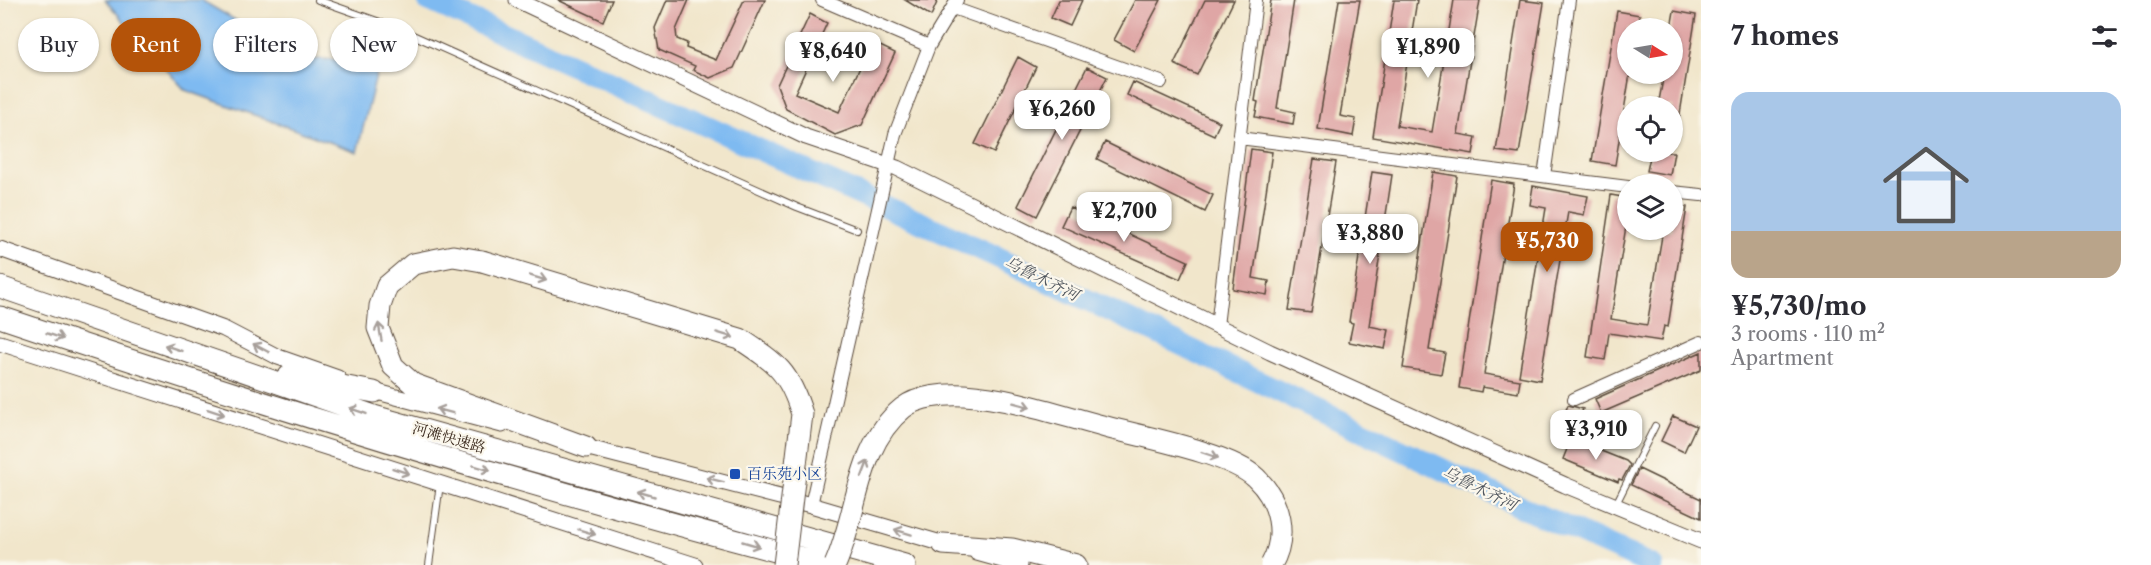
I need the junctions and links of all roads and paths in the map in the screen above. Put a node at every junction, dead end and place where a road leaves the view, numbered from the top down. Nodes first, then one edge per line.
1 (318, 0) edge
2 (518, 0) edge
3 (822, 0) edge
4 (1256, 0) edge
5 (1569, 0) edge
6 (955, 4) edge
7 (929, 46) junction
8 (1161, 82) dead end
9 (1239, 138) junction
10 (885, 171) junction
11 (1544, 176) junction
12 (1617, 186) edge
13 (1683, 193) edge
14 (1701, 195) edge
15 (857, 230) dead end
16 (0, 249) edge
17 (0, 287) edge
18 (0, 317) edge
19 (1217, 326) junction
20 (1701, 342) edge
21 (0, 343) edge
22 (226, 366) junction
23 (374, 392) junction
24 (1574, 399) dead end
25 (1655, 426) dead end
26 (586, 447) junction
27 (440, 483) junction
28 (811, 505) junction
29 (1615, 506) junction
30 (1701, 541) edge
31 (943, 544) junction
32 (429, 565) edge
33 (695, 565) edge
34 (783, 565) edge
35 (829, 565) edge
36 (835, 565) edge
37 (905, 565) edge
38 (1020, 565) edge
39 (1076, 565) edge
40 (1271, 565) edge

1 - 15 lane
2 - 10 street
3 - 7 street
4 - 9 street
5 - 11 street
6 - 7 street
6 - 8 street
7 - 10 street
9 - 11 street
9 - 19 street
10 - 19 street
10 - 28 street
11 - 12 street
13 - 14 street
23 -> 16 street
22 -> 17 highway, 河滩快速路
18 -> 35 highway, 河滩快速路
19 - 29 street
20 - 24 street
21 -> 27 street
22 - 23 highway
37 -> 22 highway, 河滩快速路
26 -> 23 street
25 - 29 lane
28 -> 26 street
26 -> 34 highway, bridge
27 - 32 lane
27 -> 33 street
31 -> 28 street
29 - 30 street
31 - 38 street
31 - 39 highway
36 -> 40 highway, bridge

